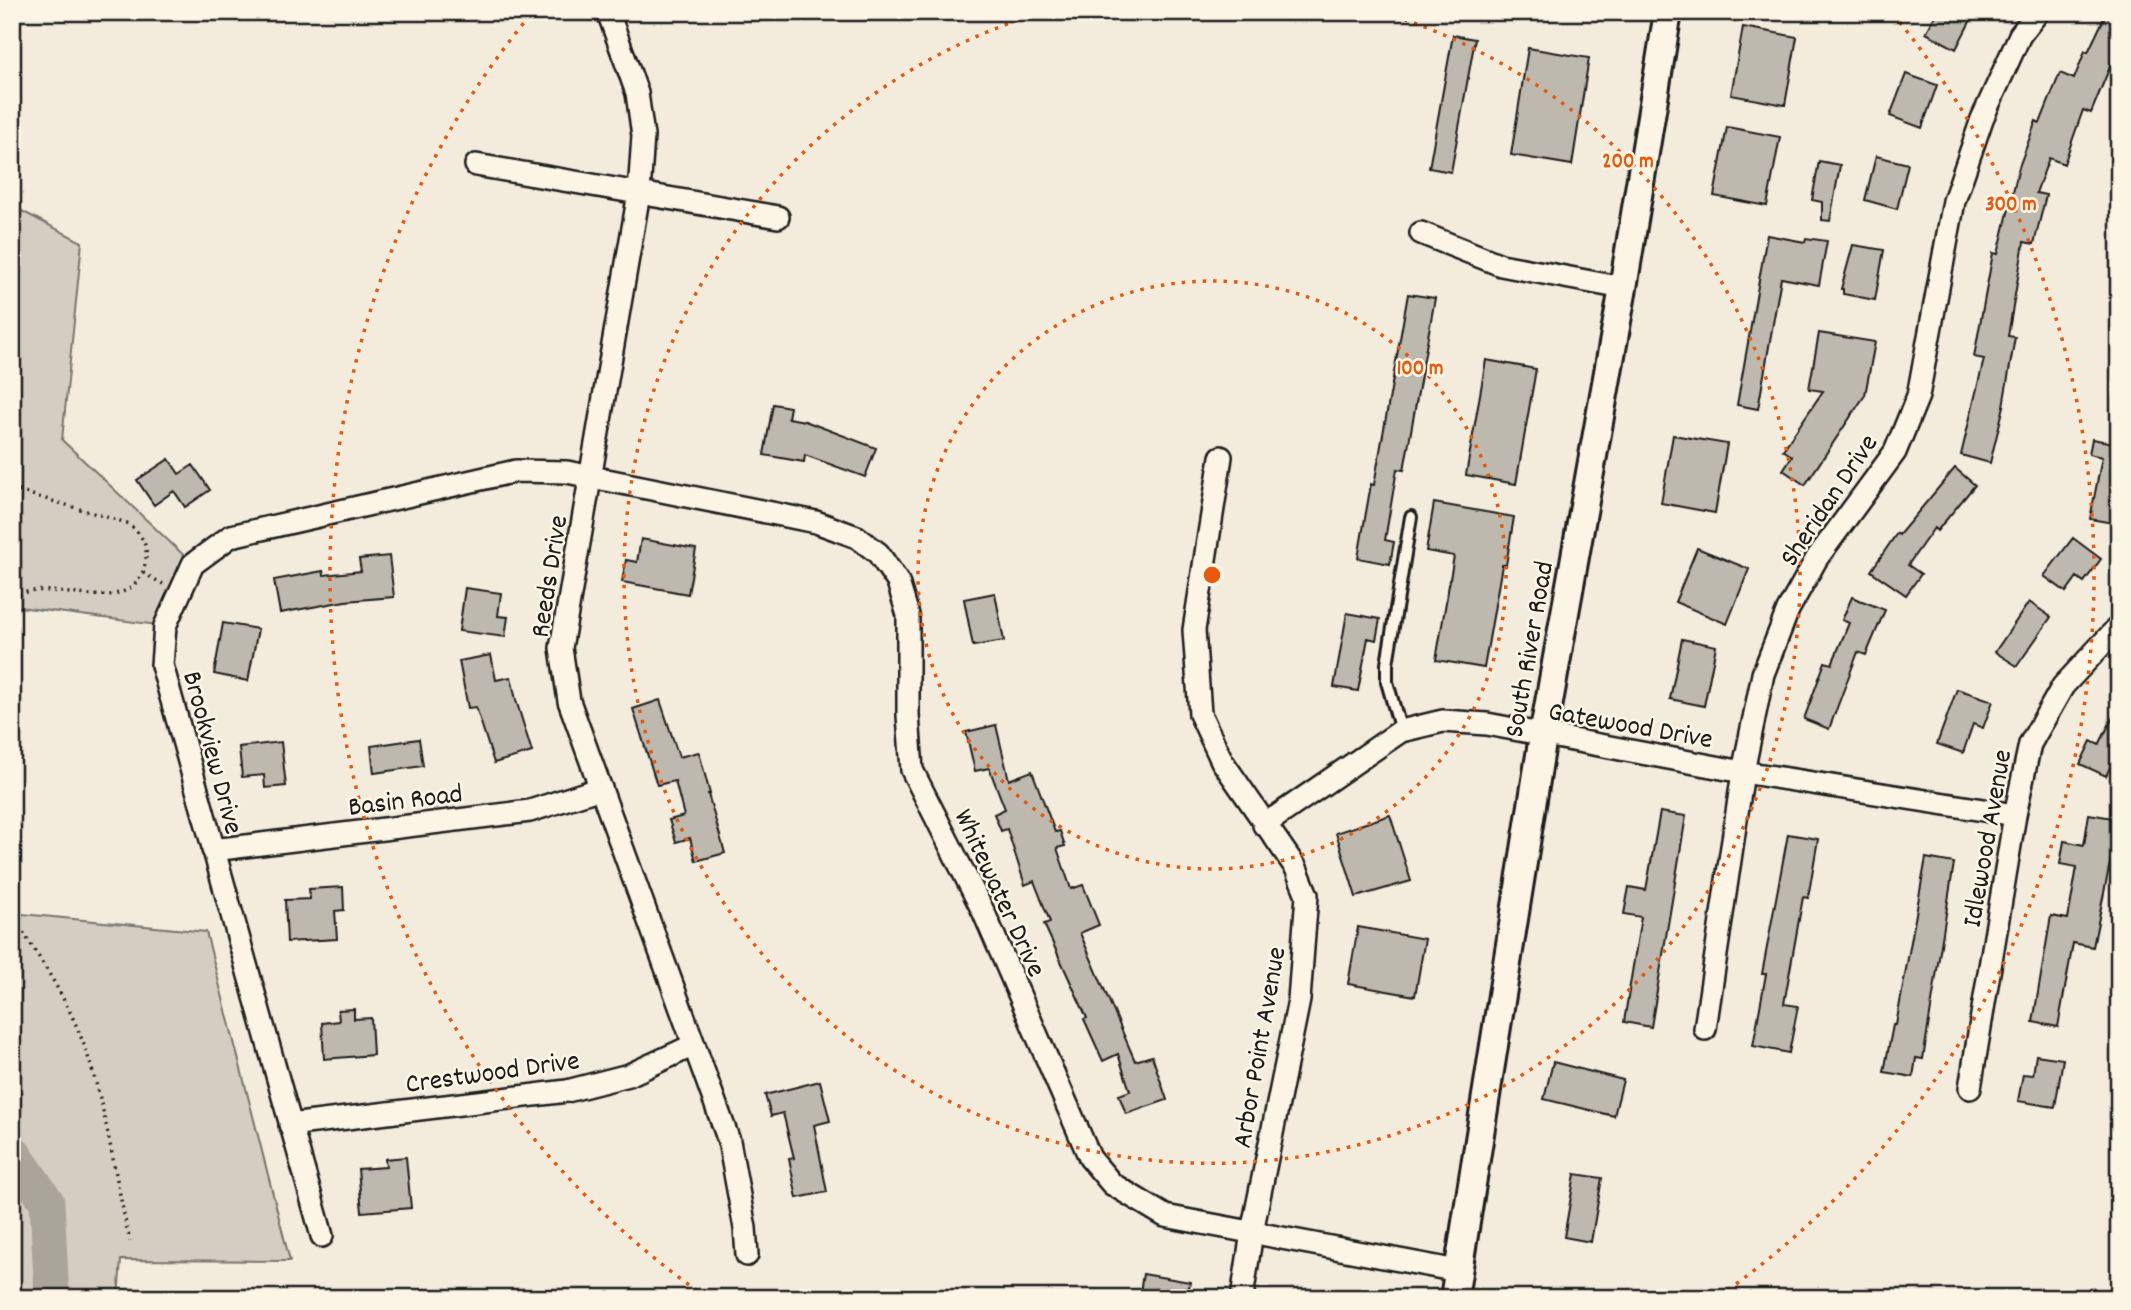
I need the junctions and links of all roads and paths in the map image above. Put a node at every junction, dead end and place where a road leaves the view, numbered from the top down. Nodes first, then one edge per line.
1 (608, 12) edge
2 (1668, 12) edge
3 (2038, 12) edge
4 (476, 165) dead end
5 (639, 193) junction
6 (778, 217) dead end
7 (1421, 233) dead end
8 (1623, 288) junction
9 (1220, 457) dead end
10 (591, 477) junction
11 (12, 489) edge
12 (1411, 517) dead end
13 (12, 598) edge
14 (2119, 626) edge
15 (1401, 731) junction
16 (1543, 736) junction
17 (1743, 772) junction
18 (601, 788) junction
19 (2015, 815) junction
20 (1265, 825) junction
21 (213, 850) junction
22 (12, 915) edge
23 (1705, 1030) dead end
24 (694, 1045) junction
25 (1970, 1088) dead end
26 (290, 1125) junction
27 (1252, 1232) junction
28 (322, 1236) dead end
29 (130, 1241) dead end
30 (747, 1255) dead end
31 (1458, 1270) junction
32 (1242, 1298) edge
33 (1454, 1298) edge

1 - 5 street, Reeds Drive
2 - 8 street, South River Road
3 - 17 street, Sheridan Drive
4 - 5 street
5 - 6 street
5 - 10 street, Reeds Drive
7 - 8 street
8 - 16 street, South River Road
9 - 20 street, Arbor Point Avenue
10 - 18 street, Reeds Drive
10 - 21 street, Brookview Drive
10 - 27 street, Whitewater Drive
11 - 13 path
12 - 15 lane
14 - 19 street, Idlewood Avenue
15 - 16 street, Gatewood Drive
15 - 20 street, Gatewood Drive
16 - 17 street, Gatewood Drive
16 - 31 street, South River Road
17 - 19 street, Gatewood Drive
17 - 23 street, Sheridan Drive
18 - 21 street, Basin Road
18 - 24 street, Reeds Drive
19 - 25 street, Idlewood Avenue
20 - 27 street, Arbor Point Avenue
21 - 26 street, Brookview Drive
22 - 29 path
24 - 26 street, Crestwood Drive
24 - 30 street, Reeds Drive
26 - 28 street, Brookview Drive
27 - 31 street, Whitewater Drive
27 - 32 street, Arbor Point Avenue
31 - 33 street, South River Road

